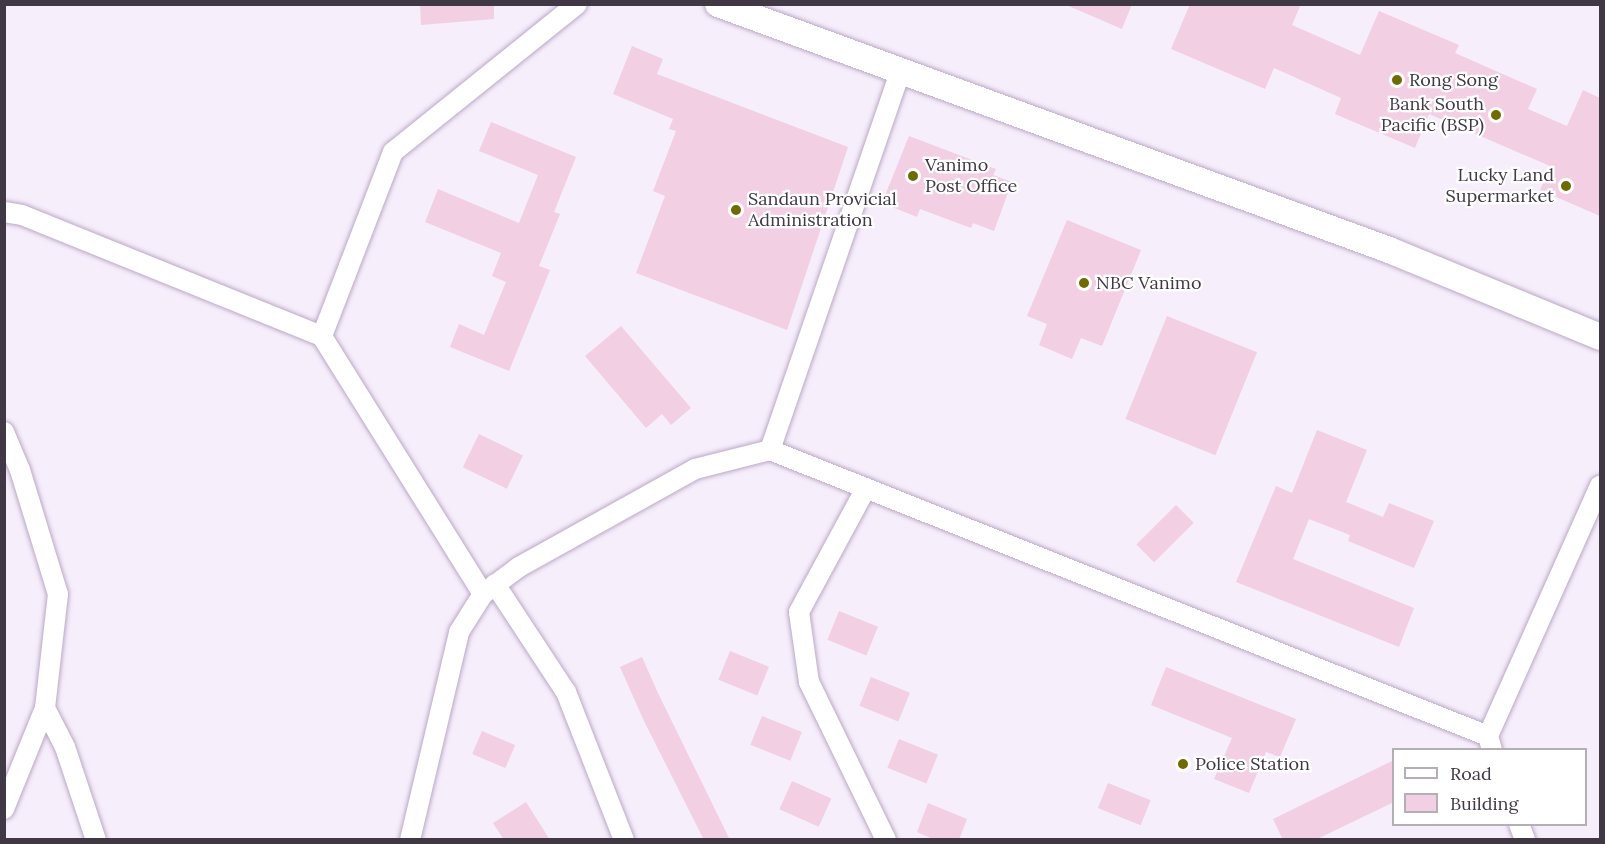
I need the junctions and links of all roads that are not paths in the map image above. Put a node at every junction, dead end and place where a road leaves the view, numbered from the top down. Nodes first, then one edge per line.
1 (577, 4) edge
2 (718, 4) edge
3 (900, 72) junction
4 (4, 212) edge
5 (322, 336) junction
6 (1600, 337) edge
7 (4, 432) edge
8 (770, 450) junction
9 (1600, 486) edge
10 (866, 488) junction
11 (489, 589) junction
12 (45, 708) junction
13 (1490, 743) edge
14 (4, 809) edge
15 (96, 840) edge
16 (410, 840) edge
17 (624, 840) edge
18 (886, 840) edge

1 - 5 street
2 - 3 street
3 - 6 street
3 - 8 street
4 - 5 street
5 - 11 street
7 - 12 street
8 - 10 street
8 - 11 street
9 - 13 street
10 - 13 street
10 - 18 street
11 - 16 street
11 - 17 street
12 - 14 street
12 - 15 street

